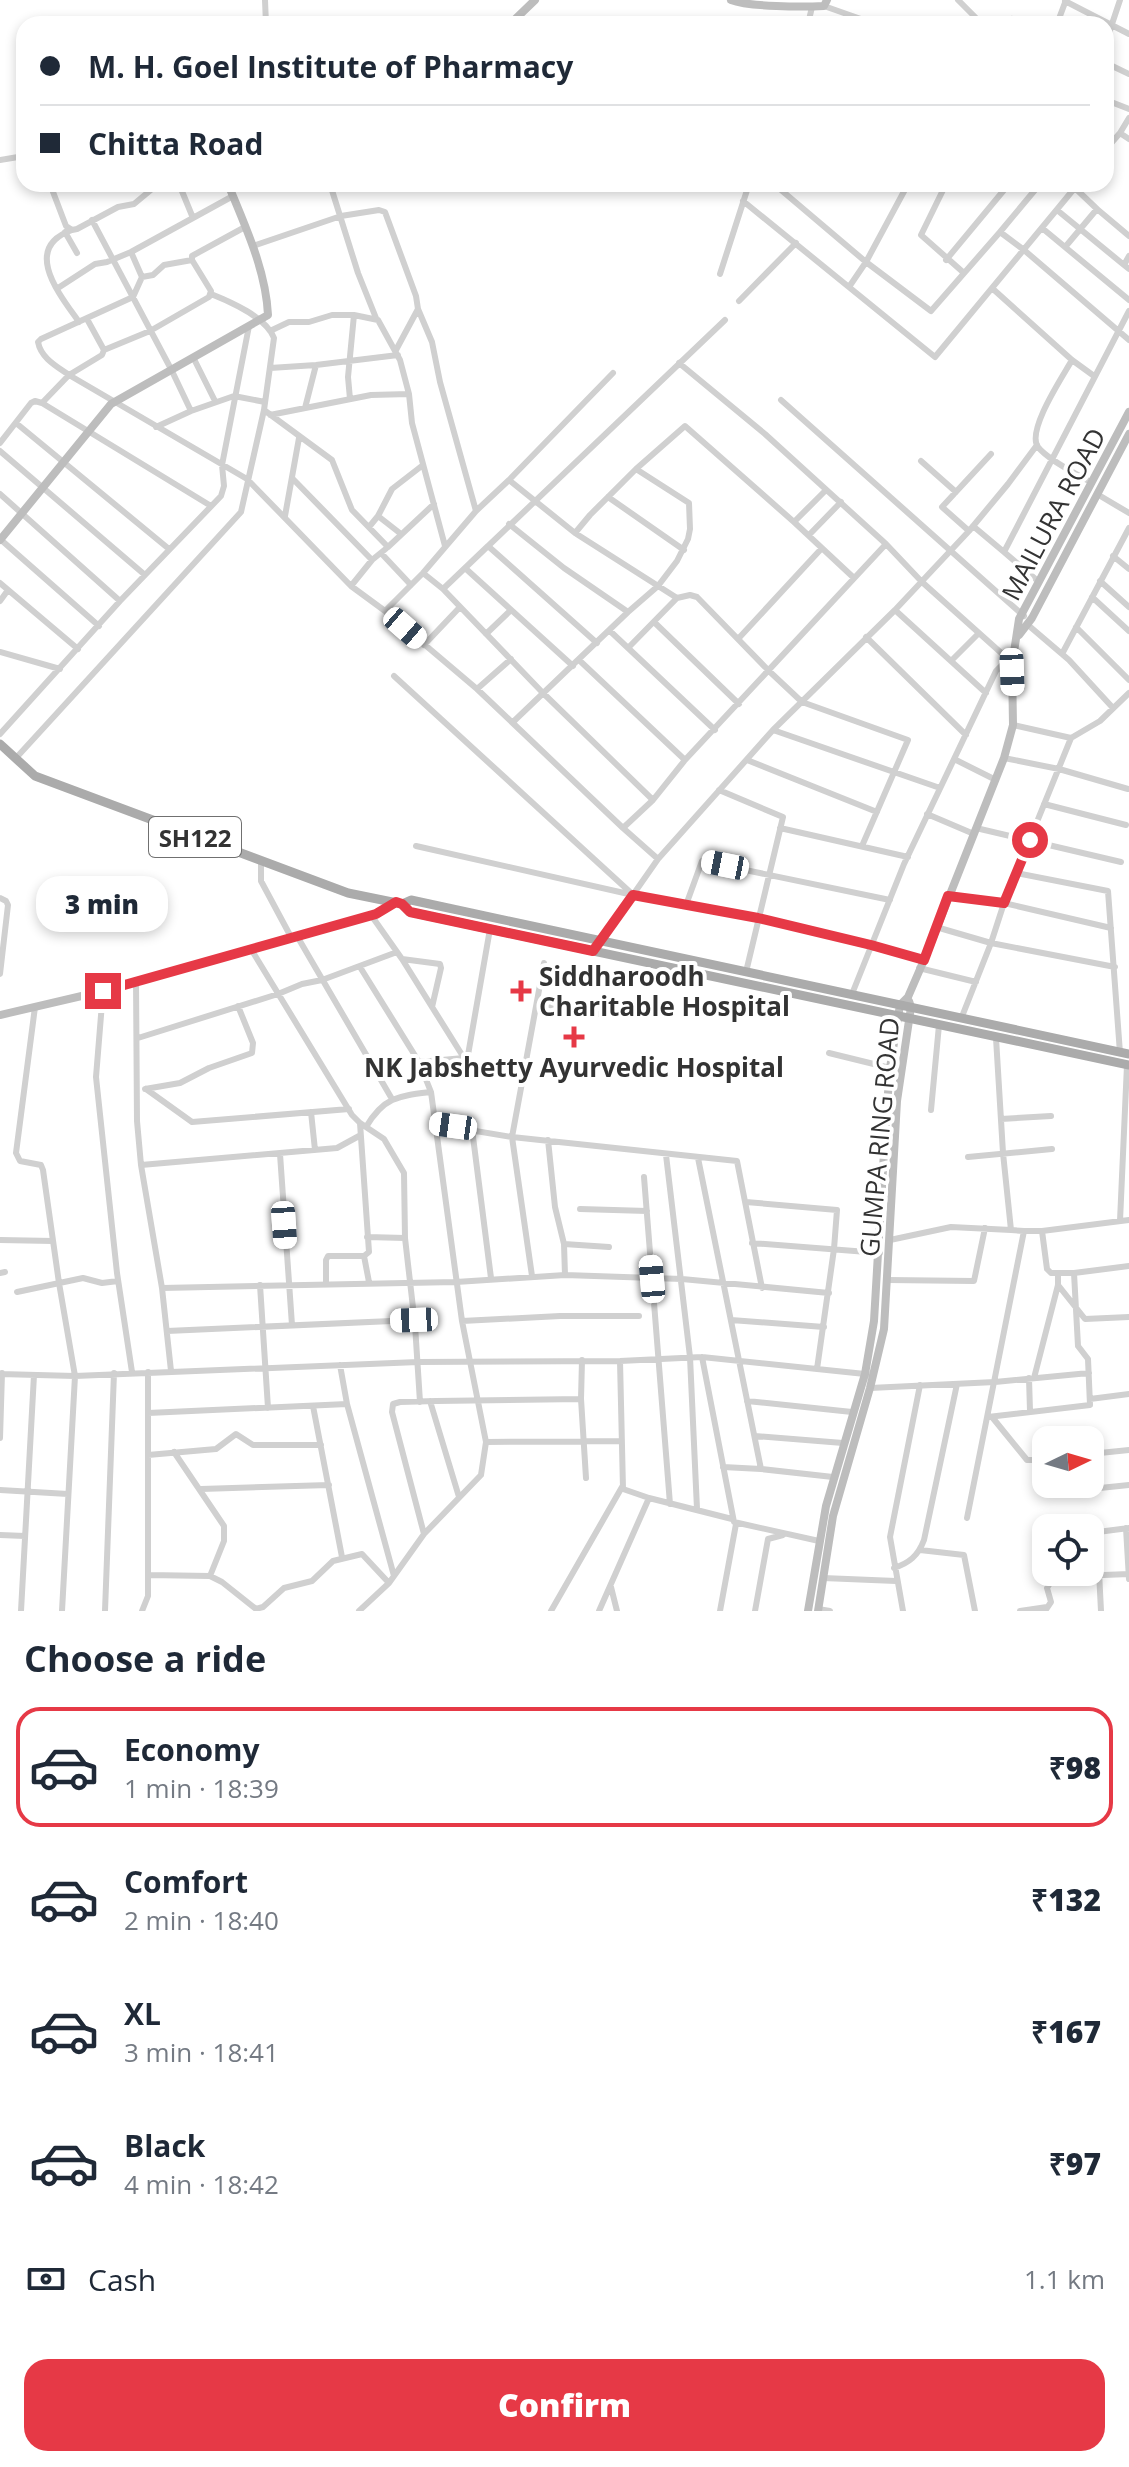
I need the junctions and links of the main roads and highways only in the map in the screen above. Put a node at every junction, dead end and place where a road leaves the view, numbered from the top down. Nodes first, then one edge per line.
1 (2, 749) edge
2 (399, 903) junction
3 (1126, 1059) edge

1 - 2 main road, SH122
2 - 3 main road, SH122
2 - 3 main road

